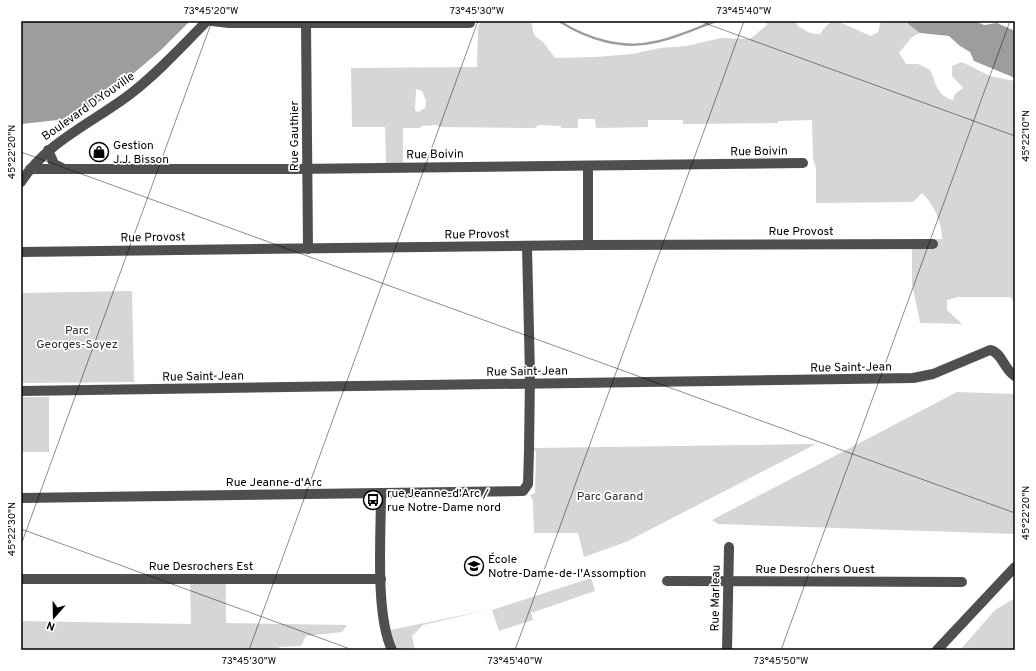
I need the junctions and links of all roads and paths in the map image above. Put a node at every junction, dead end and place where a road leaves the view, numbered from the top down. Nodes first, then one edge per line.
1 (207, 21) edge
2 (212, 21) edge
3 (470, 23) dead end
4 (306, 24) junction
5 (48, 150) junction
6 (804, 163) dead end
7 (588, 166) junction
8 (30, 169) junction
9 (307, 169) junction
10 (66, 170) junction
11 (21, 182) edge
12 (933, 244) dead end
13 (588, 245) junction
14 (527, 247) junction
15 (308, 249) junction
16 (21, 252) edge
17 (1015, 376) edge
18 (530, 384) junction
19 (21, 391) edge
20 (381, 494) junction
21 (21, 498) edge
22 (729, 547) dead end
23 (1015, 567) edge
24 (21, 579) edge
25 (381, 579) junction
26 (667, 581) dead end
27 (728, 582) junction
28 (962, 582) dead end
29 (390, 648) edge
30 (727, 650) edge
31 (937, 650) edge

1 - 5 street, Boulevard D'Youville
2 - 4 street
3 - 4 street
4 - 9 street, Rue Gauthier
5 - 8 street, Boulevard D'Youville
5 - 10 street
6 - 7 street, Rue Boivin
7 - 9 street, Rue Boivin
7 - 13 street
8 - 10 street, Rue Boivin
8 - 11 street, Boulevard D'Youville
9 - 10 street, Rue Boivin
9 - 15 street, Rue Gauthier
12 - 13 street, Rue Provost
13 - 14 street, Rue Provost
14 - 15 street, Rue Provost
14 - 18 street
15 - 16 street, Rue Provost
17 - 18 street, Rue Saint-Jean
18 - 19 street, Rue Saint-Jean
18 - 20 street, Rue Jeanne-d'Arc
20 - 21 street, Rue Jeanne-d'Arc
20 - 25 street
22 - 27 street, Rue Marleau
23 - 31 street
24 - 25 street, Rue Desrochers Est
25 - 29 street
26 - 27 street, Rue Desrochers Ouest
27 - 28 street, Rue Desrochers Ouest
27 - 30 street, Rue Marleau

